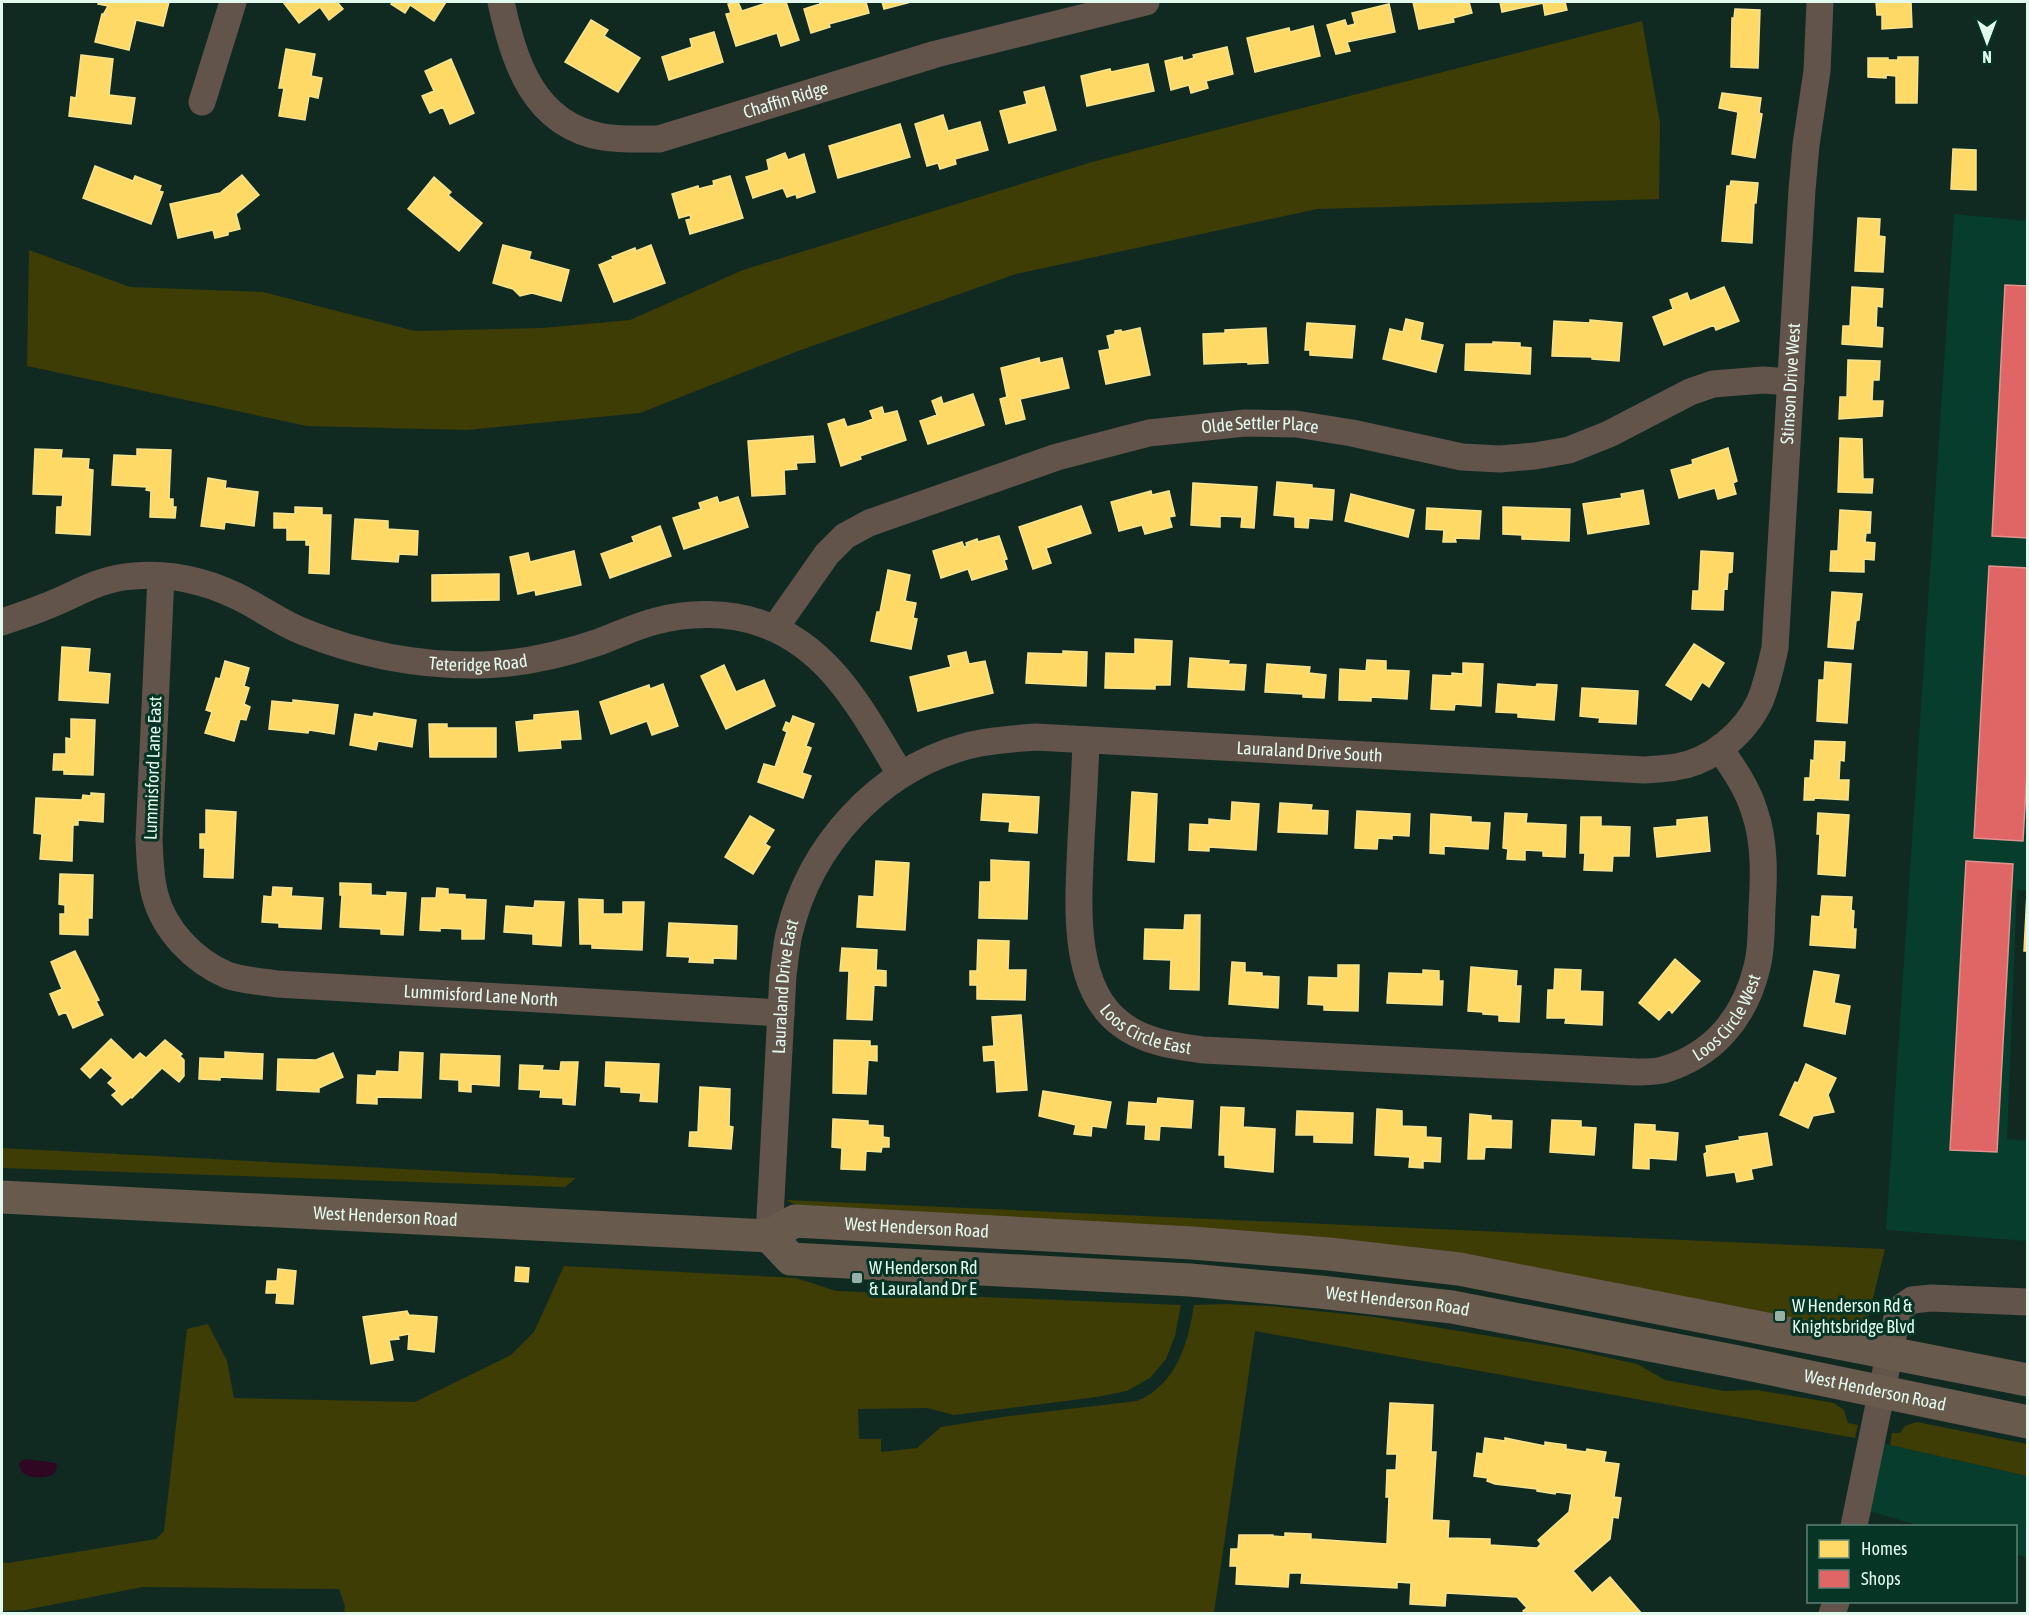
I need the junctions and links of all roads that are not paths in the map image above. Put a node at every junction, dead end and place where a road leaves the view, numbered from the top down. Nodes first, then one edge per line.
1 (233, 2) edge
2 (501, 2) edge
3 (1146, 2) edge
4 (1820, 2) edge
5 (202, 102) dead end
6 (1791, 382) junction
7 (161, 576) junction
8 (2, 622) edge
9 (775, 628) junction
10 (1086, 740) junction
11 (1720, 749) junction
12 (901, 775) junction
13 (188, 950) joint
14 (781, 1012) junction
15 (1461, 1064) joint
16 (2, 1197) edge
17 (769, 1236) junction
18 (2028, 1302) edge
19 (1891, 1353) junction
20 (2028, 1380) edge
21 (1882, 1392) junction
22 (2028, 1422) edge
23 (1854, 1525) edge

1 - 5 street
2 - 3 street, Chaffin Ridge
4 - 6 street, Stinson Drive West
6 - 9 street, Olde Settler Place
6 - 11 street, Stinson Drive West
7 - 8 street, Teteridge Road
7 - 9 street, Teteridge Road
7 - 13 street, Lummisford Lane East
9 - 12 street, Teteridge Road
10 - 11 street, Lauraland Drive South
10 - 12 street, Lauraland Drive South
10 - 15 street, Loos Circle East
11 - 15 street, Loos Circle West
12 - 14 street, Lauraland Drive East
13 - 14 street, Lummisford Lane North
14 - 17 street, Lauraland Drive East
16 - 17 main road, West Henderson Road
17 - 19 main road, West Henderson Road
17 - 21 main road, West Henderson Road
18 - 19 street
19 - 20 main road, West Henderson Road
19 - 21 street
21 - 22 main road, West Henderson Road
21 - 23 street

